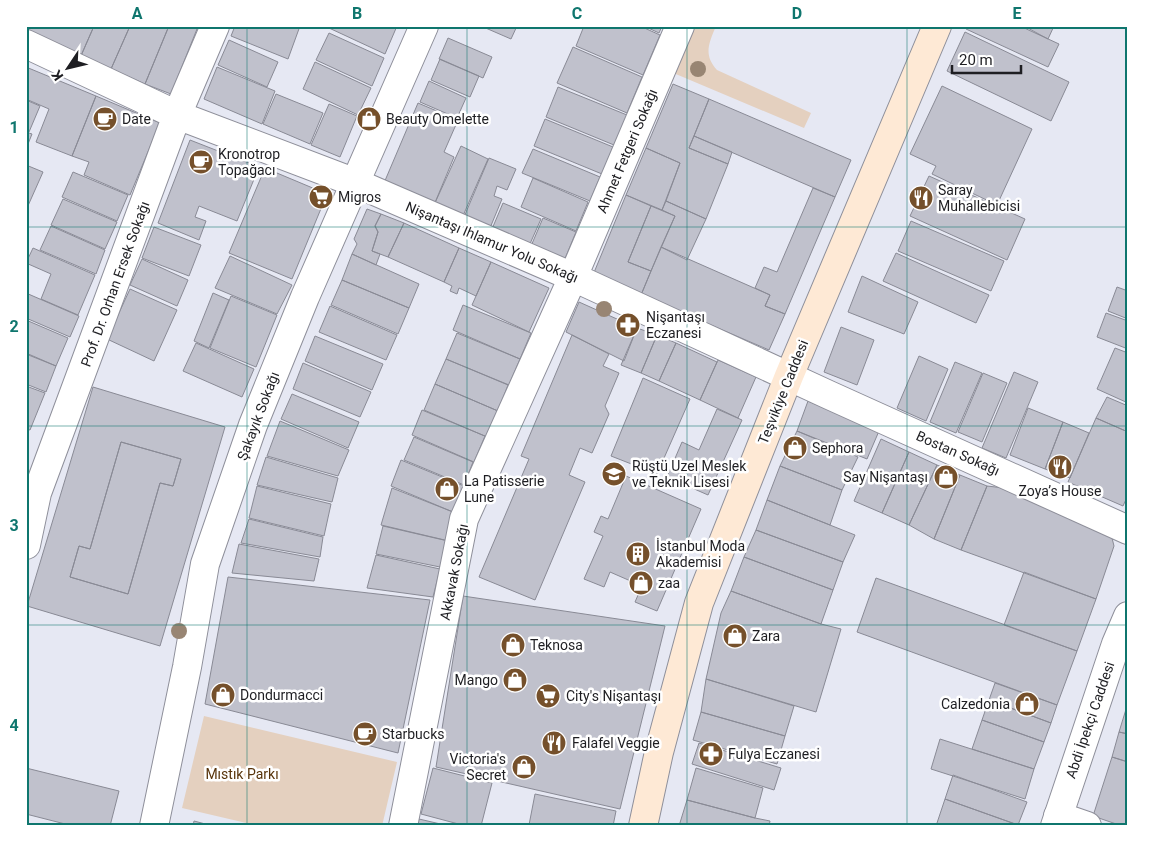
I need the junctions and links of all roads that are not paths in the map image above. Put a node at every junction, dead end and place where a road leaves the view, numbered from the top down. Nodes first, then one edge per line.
1 (215, 26) edge
2 (424, 26) edge
3 (680, 26) edge
4 (937, 26) edge
5 (26, 44) edge
6 (177, 114) junction
7 (356, 183) junction
8 (573, 277) junction
9 (789, 376) junction
10 (1128, 530) edge
11 (26, 545) edge
12 (1128, 616) edge
13 (1056, 821) edge
14 (154, 826) edge
15 (403, 826) edge
16 (643, 826) edge
17 (1088, 826) edge

1 - 6 street, Prof. Dr. Orhan Ersek Sokağı
2 - 7 street, Şakayık Sokağı
3 - 8 street, Ahmet Fetgeri Sokağı
4 - 9 main road, Teşvikiye Caddesi
5 - 6 street, Nişantaşı Ihlamur Yolu Sokağı
6 - 7 street, Nişantaşı Ihlamur Yolu Sokağı
6 - 11 street, Prof. Dr. Orhan Ersek Sokağı
7 - 8 street, Nişantaşı Ihlamur Yolu Sokağı
7 - 14 street, Şakayık Sokağı
8 - 9 street, Nişantaşı Ihlamur Yolu Sokağı
8 - 15 street, Akkavak Sokağı
9 - 10 street, Bostan Sokağı
9 - 16 main road, Teşvikiye Caddesi
12 - 13 street, Abdi İpekçi Caddesi
13 - 17 street

